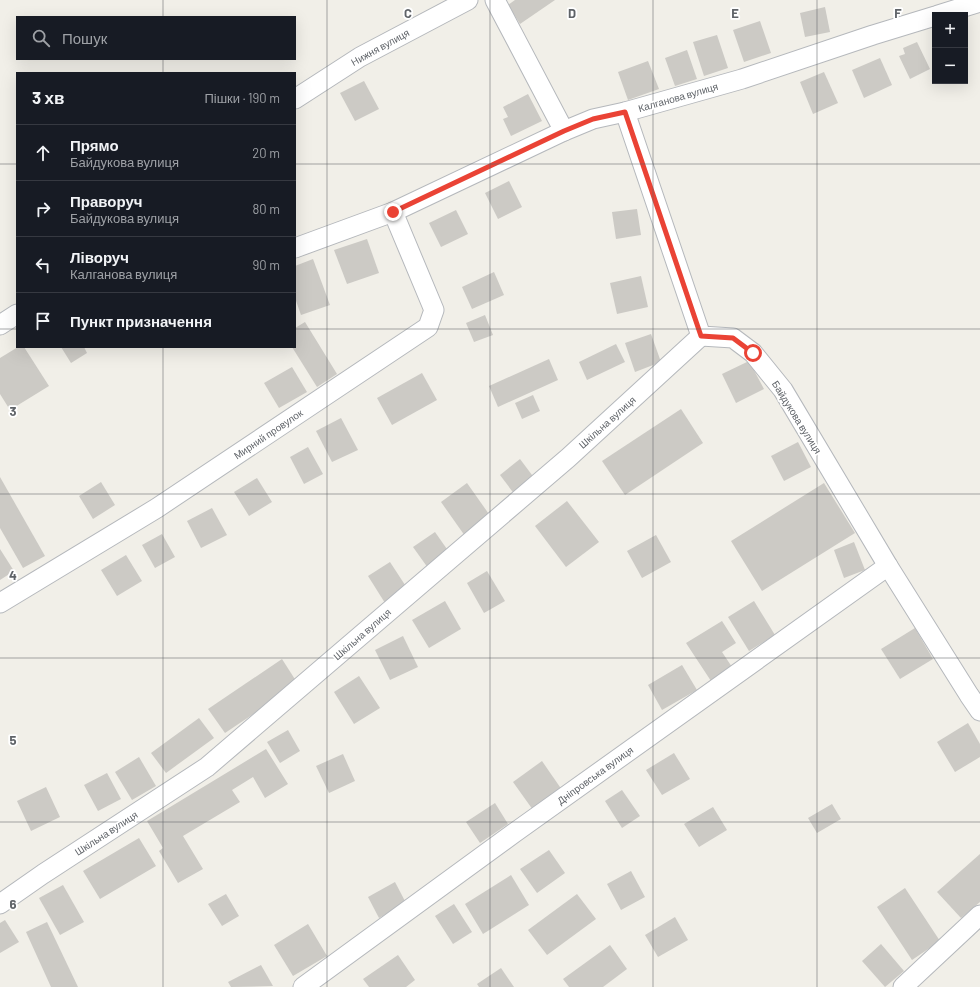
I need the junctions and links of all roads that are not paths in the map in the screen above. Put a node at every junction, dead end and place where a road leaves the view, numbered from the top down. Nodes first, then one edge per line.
1 (468, 0) edge
2 (495, 0) edge
3 (980, 2) edge
4 (946, 12) edge
5 (932, 16) edge
6 (296, 98) edge
7 (625, 112) junction
8 (564, 131) junction
9 (393, 212) junction
10 (296, 248) edge
11 (16, 315) edge
12 (0, 325) edge
13 (701, 336) junction
14 (888, 566) junction
15 (0, 603) edge
16 (980, 711) edge
17 (0, 904) edge
18 (980, 915) edge
19 (303, 987) edge
20 (903, 987) edge

1 - 6 street, Нижня вулиця
2 - 8 street
3 - 4 street, Калганова вулиця
5 - 7 street, Калганова вулиця
7 - 8 street, Калганова вулиця
7 - 13 street
8 - 9 street, Калганова вулиця
9 - 10 street, Калганова вулиця
9 - 15 street, Мирний провулок
11 - 12 street
13 - 14 street, Байдукова вулиця
13 - 17 street, Шкільна вулиця
14 - 16 street, Байдукова вулиця
14 - 19 street, Дніпровська вулиця
18 - 20 street

